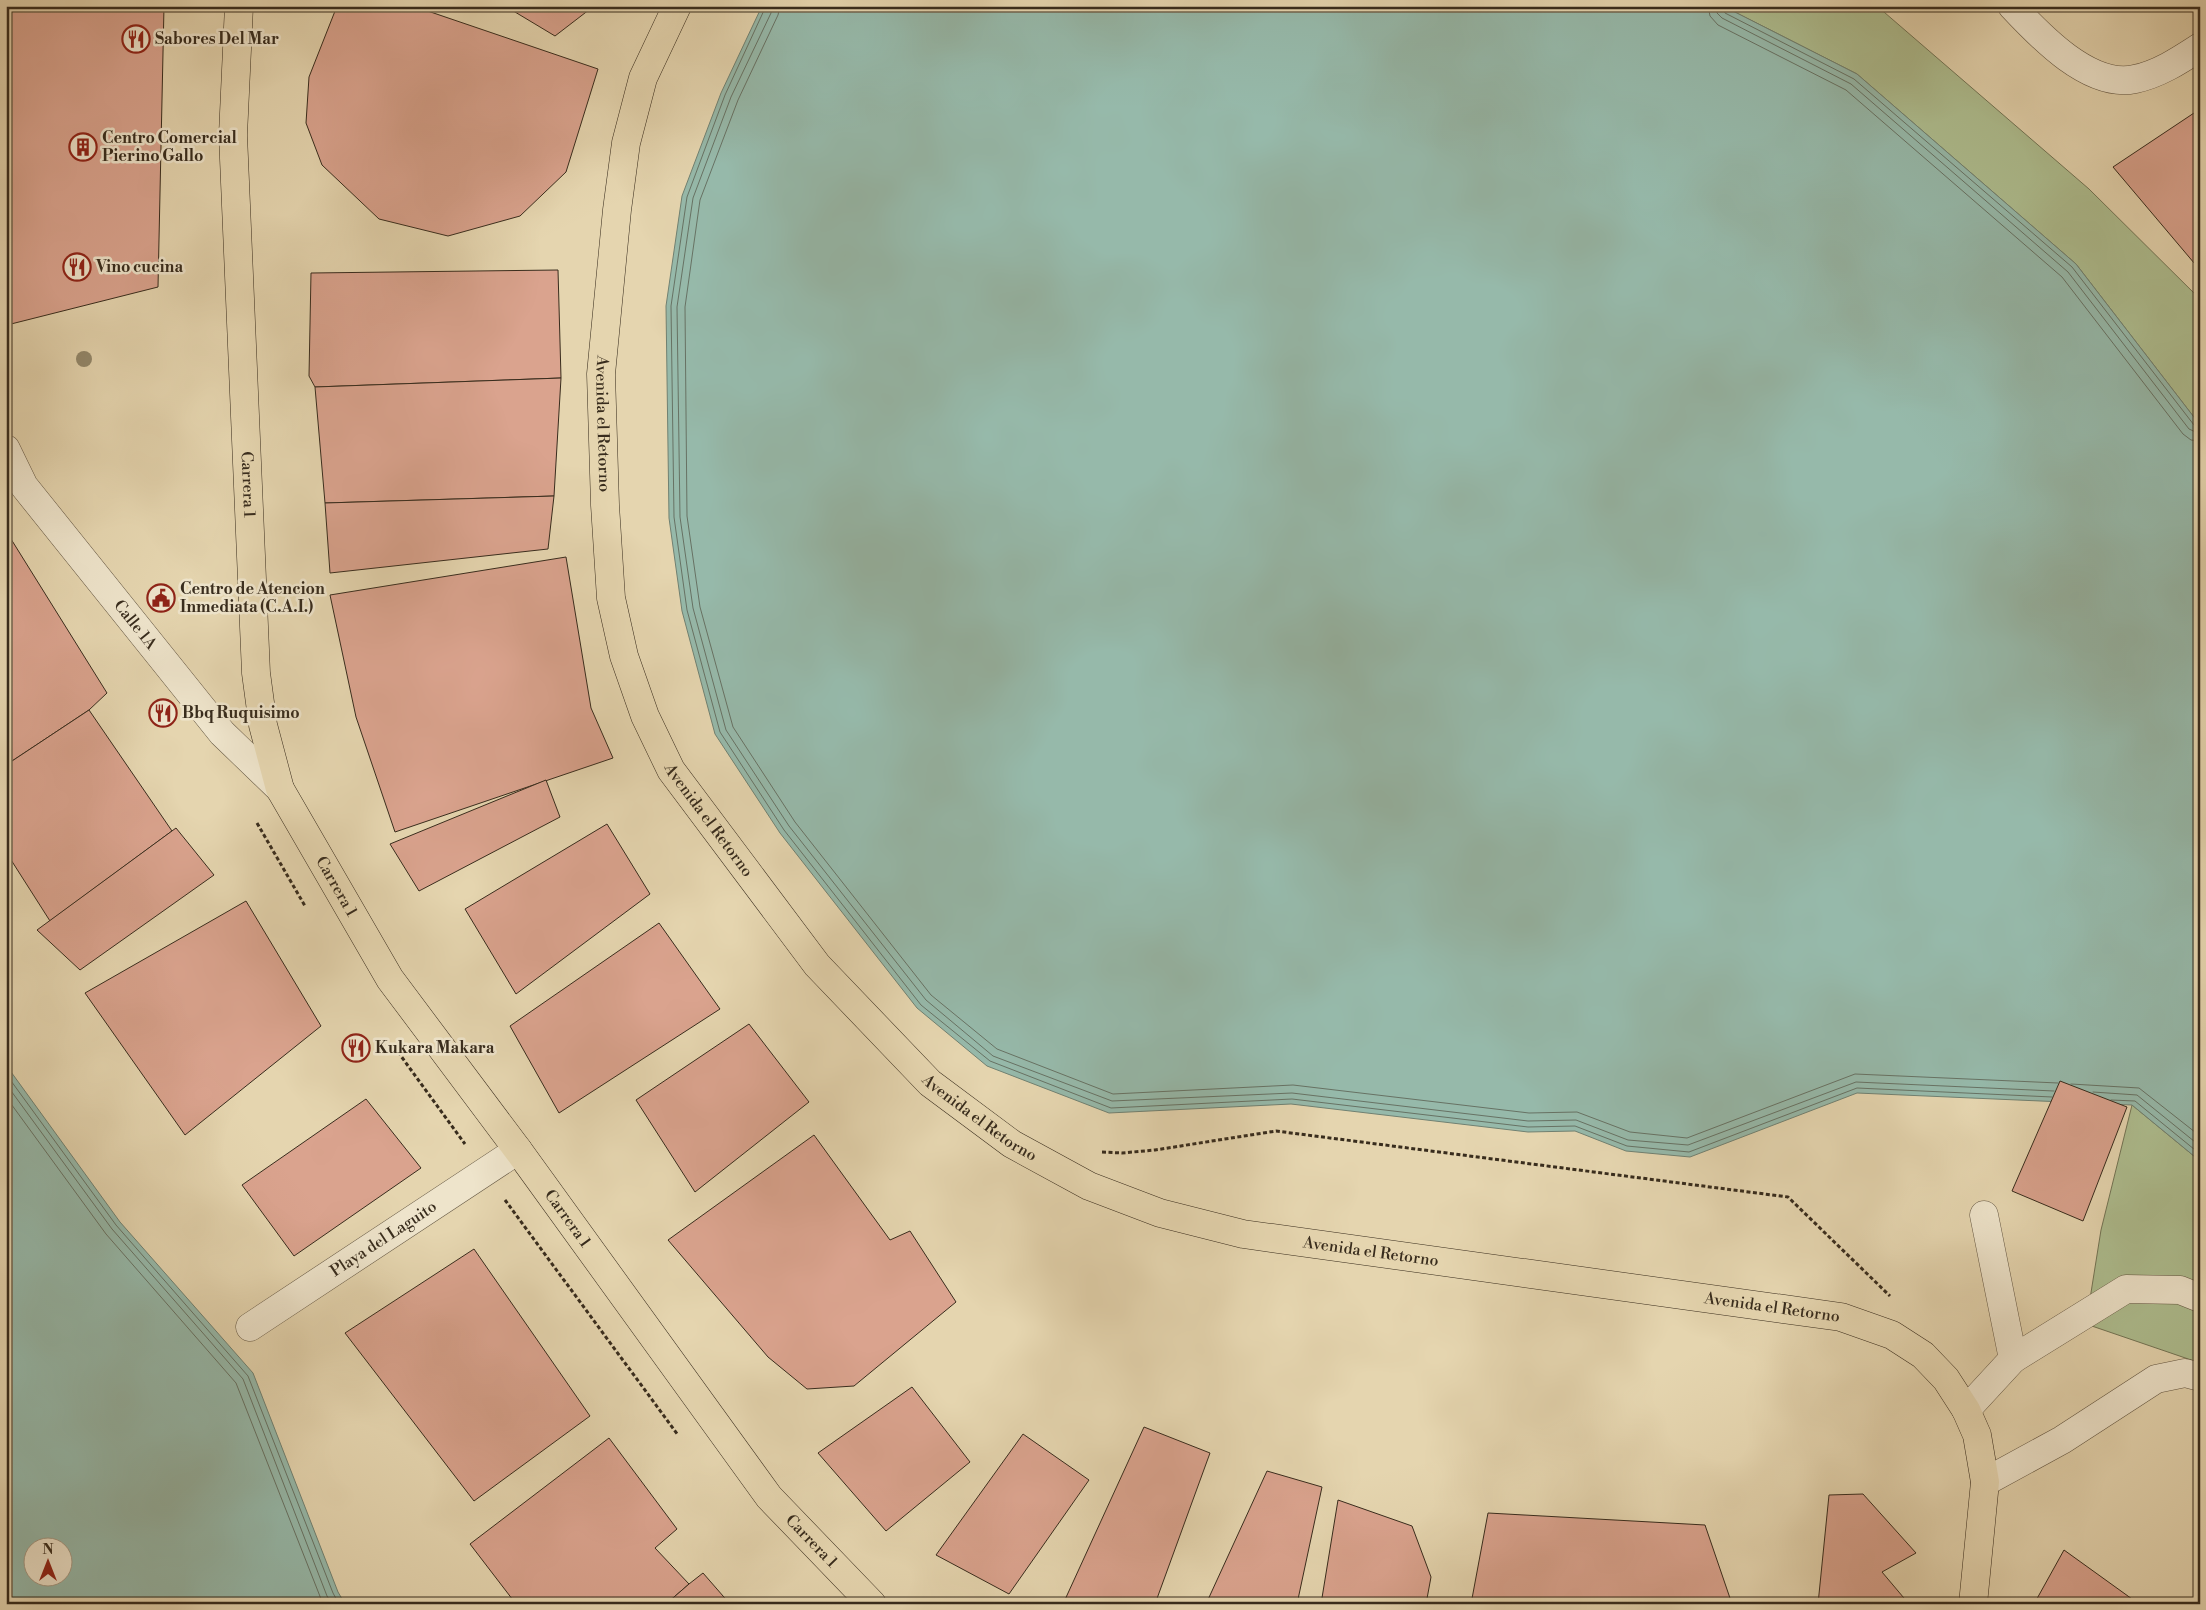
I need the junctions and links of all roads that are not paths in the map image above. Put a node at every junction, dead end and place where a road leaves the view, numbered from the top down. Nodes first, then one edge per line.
1 (239, 6) edge
2 (676, 6) edge
3 (2012, 6) edge
4 (2200, 47) edge
5 (6, 449) edge
6 (15, 492) edge
7 (280, 789) junction
8 (518, 1150) junction
9 (1984, 1214) dead end
10 (2200, 1298) edge
11 (250, 1328) dead end
12 (2012, 1359) junction
13 (2200, 1378) edge
14 (1966, 1410) junction
15 (1985, 1482) junction
16 (872, 1604) edge
17 (1973, 1604) edge

1 - 7 main road, Carrera 1
2 - 14 main road, Avenida el Retorno
3 - 4 street
5 - 6 street, Calle 1A
6 - 7 street, Calle 1A
7 - 8 main road, Carrera 1
8 - 11 street, Playa del Laguito
8 - 16 main road, Carrera 1
9 - 12 street
10 - 12 street
12 - 14 street
13 - 15 street
14 - 15 main road, Avenida el Retorno
15 - 17 main road, Avenida el Retorno

